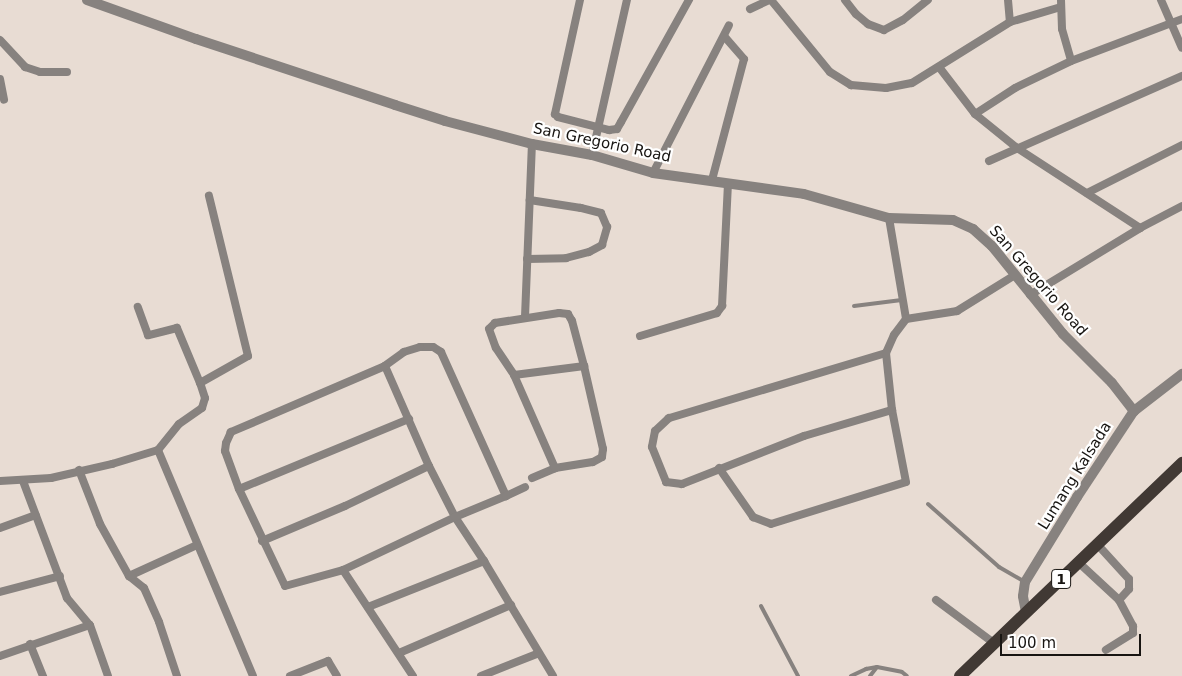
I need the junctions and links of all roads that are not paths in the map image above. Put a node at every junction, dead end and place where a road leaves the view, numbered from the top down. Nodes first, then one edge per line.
1 (87, 0) edge
2 (580, 0) edge
3 (626, 0) edge
4 (689, 0) edge
5 (770, 0) edge
6 (845, 0) edge
7 (928, 0) edge
8 (1008, 0) edge
9 (1161, 0) edge
10 (1061, 4) edge
11 (750, 9) dead end
12 (1182, 19) edge
13 (1010, 22) junction
14 (1171, 23) junction
15 (729, 25) dead end
16 (724, 36) junction
17 (0, 40) edge
18 (1182, 48) edge
19 (1071, 61) junction
20 (939, 67) junction
21 (67, 72) dead end
22 (1182, 76) edge
23 (0, 79) edge
24 (4, 100) dead end
25 (975, 114) junction
26 (598, 127) junction
27 (532, 144) junction
28 (1182, 145) edge
29 (1017, 148) junction
30 (592, 155) junction
31 (989, 161) dead end
32 (654, 173) junction
33 (712, 180) junction
34 (728, 183) junction
35 (1088, 193) junction
36 (210, 196) dead end
37 (530, 200) junction
38 (1182, 206) edge
39 (889, 218) junction
40 (1140, 228) junction
41 (527, 259) junction
42 (1015, 275) junction
43 (1030, 295) junction
44 (902, 300) junction
45 (854, 306) dead end
46 (138, 307) dead end
47 (525, 317) junction
48 (906, 319) junction
49 (640, 336) dead end
50 (886, 353) junction
51 (386, 366) junction
52 (584, 366) junction
53 (1182, 374) edge
54 (514, 376) junction
55 (200, 383) junction
56 (892, 410) junction
57 (1134, 411) junction
58 (409, 419) junction
59 (158, 450) junction
60 (429, 466) junction
61 (555, 468) junction
62 (719, 468) junction
63 (1181, 468) edge
64 (79, 470) junction
65 (532, 478) dead end
66 (0, 481) edge
67 (23, 481) junction
68 (525, 487) dead end
69 (239, 489) junction
70 (506, 496) junction
71 (928, 504) dead end
72 (36, 515) junction
73 (454, 517) junction
74 (0, 528) edge
75 (262, 540) junction
76 (1097, 544) junction
77 (197, 545) junction
78 (484, 561) junction
79 (1078, 562) junction
80 (343, 570) junction
81 (60, 576) junction
82 (129, 576) junction
83 (1025, 582) junction
84 (0, 592) edge
85 (936, 600) dead end
86 (1119, 600) junction
87 (511, 605) junction
88 (760, 606) dead end
89 (368, 607) junction
90 (1026, 612) junction
91 (90, 624) junction
92 (30, 644) junction
93 (994, 644) junction
94 (1106, 650) dead end
95 (398, 653) junction
96 (538, 653) junction
97 (0, 656) edge
98 (877, 667) junction
99 (966, 674) edge
100 (43, 676) edge
101 (108, 676) edge
102 (177, 676) edge
103 (253, 676) edge
104 (290, 676) edge
105 (337, 676) edge
106 (413, 676) edge
107 (481, 676) edge
108 (553, 676) edge
109 (798, 676) edge
110 (851, 676) edge
111 (870, 676) edge
112 (907, 676) edge

1 - 27 street, San Gregorio Road
2 - 26 street
3 - 26 street
4 - 26 street
5 - 11 street
5 - 20 street
6 - 7 street
8 - 13 street
9 - 14 street
10 - 13 street
10 - 19 street
12 - 14 street
13 - 20 street
14 - 18 street
14 - 19 street
15 - 16 street
16 - 32 street
16 - 33 street
17 - 21 street
19 - 25 street
20 - 25 street
22 - 29 street
23 - 24 street
25 - 29 street
26 - 30 street
27 - 30 street, San Gregorio Road
27 - 37 street
28 - 35 street
29 - 31 street
29 - 35 street
30 - 32 street, San Gregorio Road
32 - 33 street, San Gregorio Road
33 - 34 street, San Gregorio Road
34 - 39 street, San Gregorio Road
34 - 49 street
35 - 40 street
36 - 55 street
37 - 41 street
37 - 41 street
38 - 40 street
39 - 42 street, San Gregorio Road
39 - 44 street
40 - 43 street
41 - 47 street
42 - 43 street, San Gregorio Road
42 - 48 street
43 - 57 street, San Gregorio Road
44 - 45 lane
44 - 48 street
46 - 55 street
47 - 52 street
47 - 54 street
48 - 50 street
50 - 56 street
50 - 62 street
51 - 58 street
51 - 69 street
51 - 70 street
52 - 54 street
52 - 61 street
53 - 57 street, Lumang Kalsada
54 - 61 street
55 - 59 street
56 - 62 street
56 - 62 street
57 - 83 street, Lumang Kalsada
58 - 60 street
58 - 69 street
59 - 64 street
59 - 77 street
60 - 73 street
60 - 75 street
61 - 65 street
63 - 76 main road, 1
64 - 67 street
64 - 82 street
66 - 67 street
67 - 72 street
68 - 70 street
69 - 75 street
70 - 73 street
71 - 83 lane
72 - 74 street
72 - 81 street
73 - 78 street
73 - 80 street
75 - 80 street
76 - 79 main road, 1
76 - 86 street
77 - 82 street
77 - 103 street
78 - 87 street
78 - 89 street
79 - 86 street
79 - 90 main road, 1
80 - 89 street
81 - 84 street
81 - 91 street
82 - 102 street
83 - 90 street
85 - 93 street
86 - 94 street
87 - 95 street
87 - 96 street
88 - 109 lane
89 - 95 street
90 - 93 main road, 1
91 - 92 street
91 - 101 street
92 - 97 street
92 - 100 street
93 - 99 main road, 1
95 - 106 street
96 - 107 street
96 - 108 street
98 - 110 lane
98 - 111 lane
98 - 112 lane
104 - 105 street

